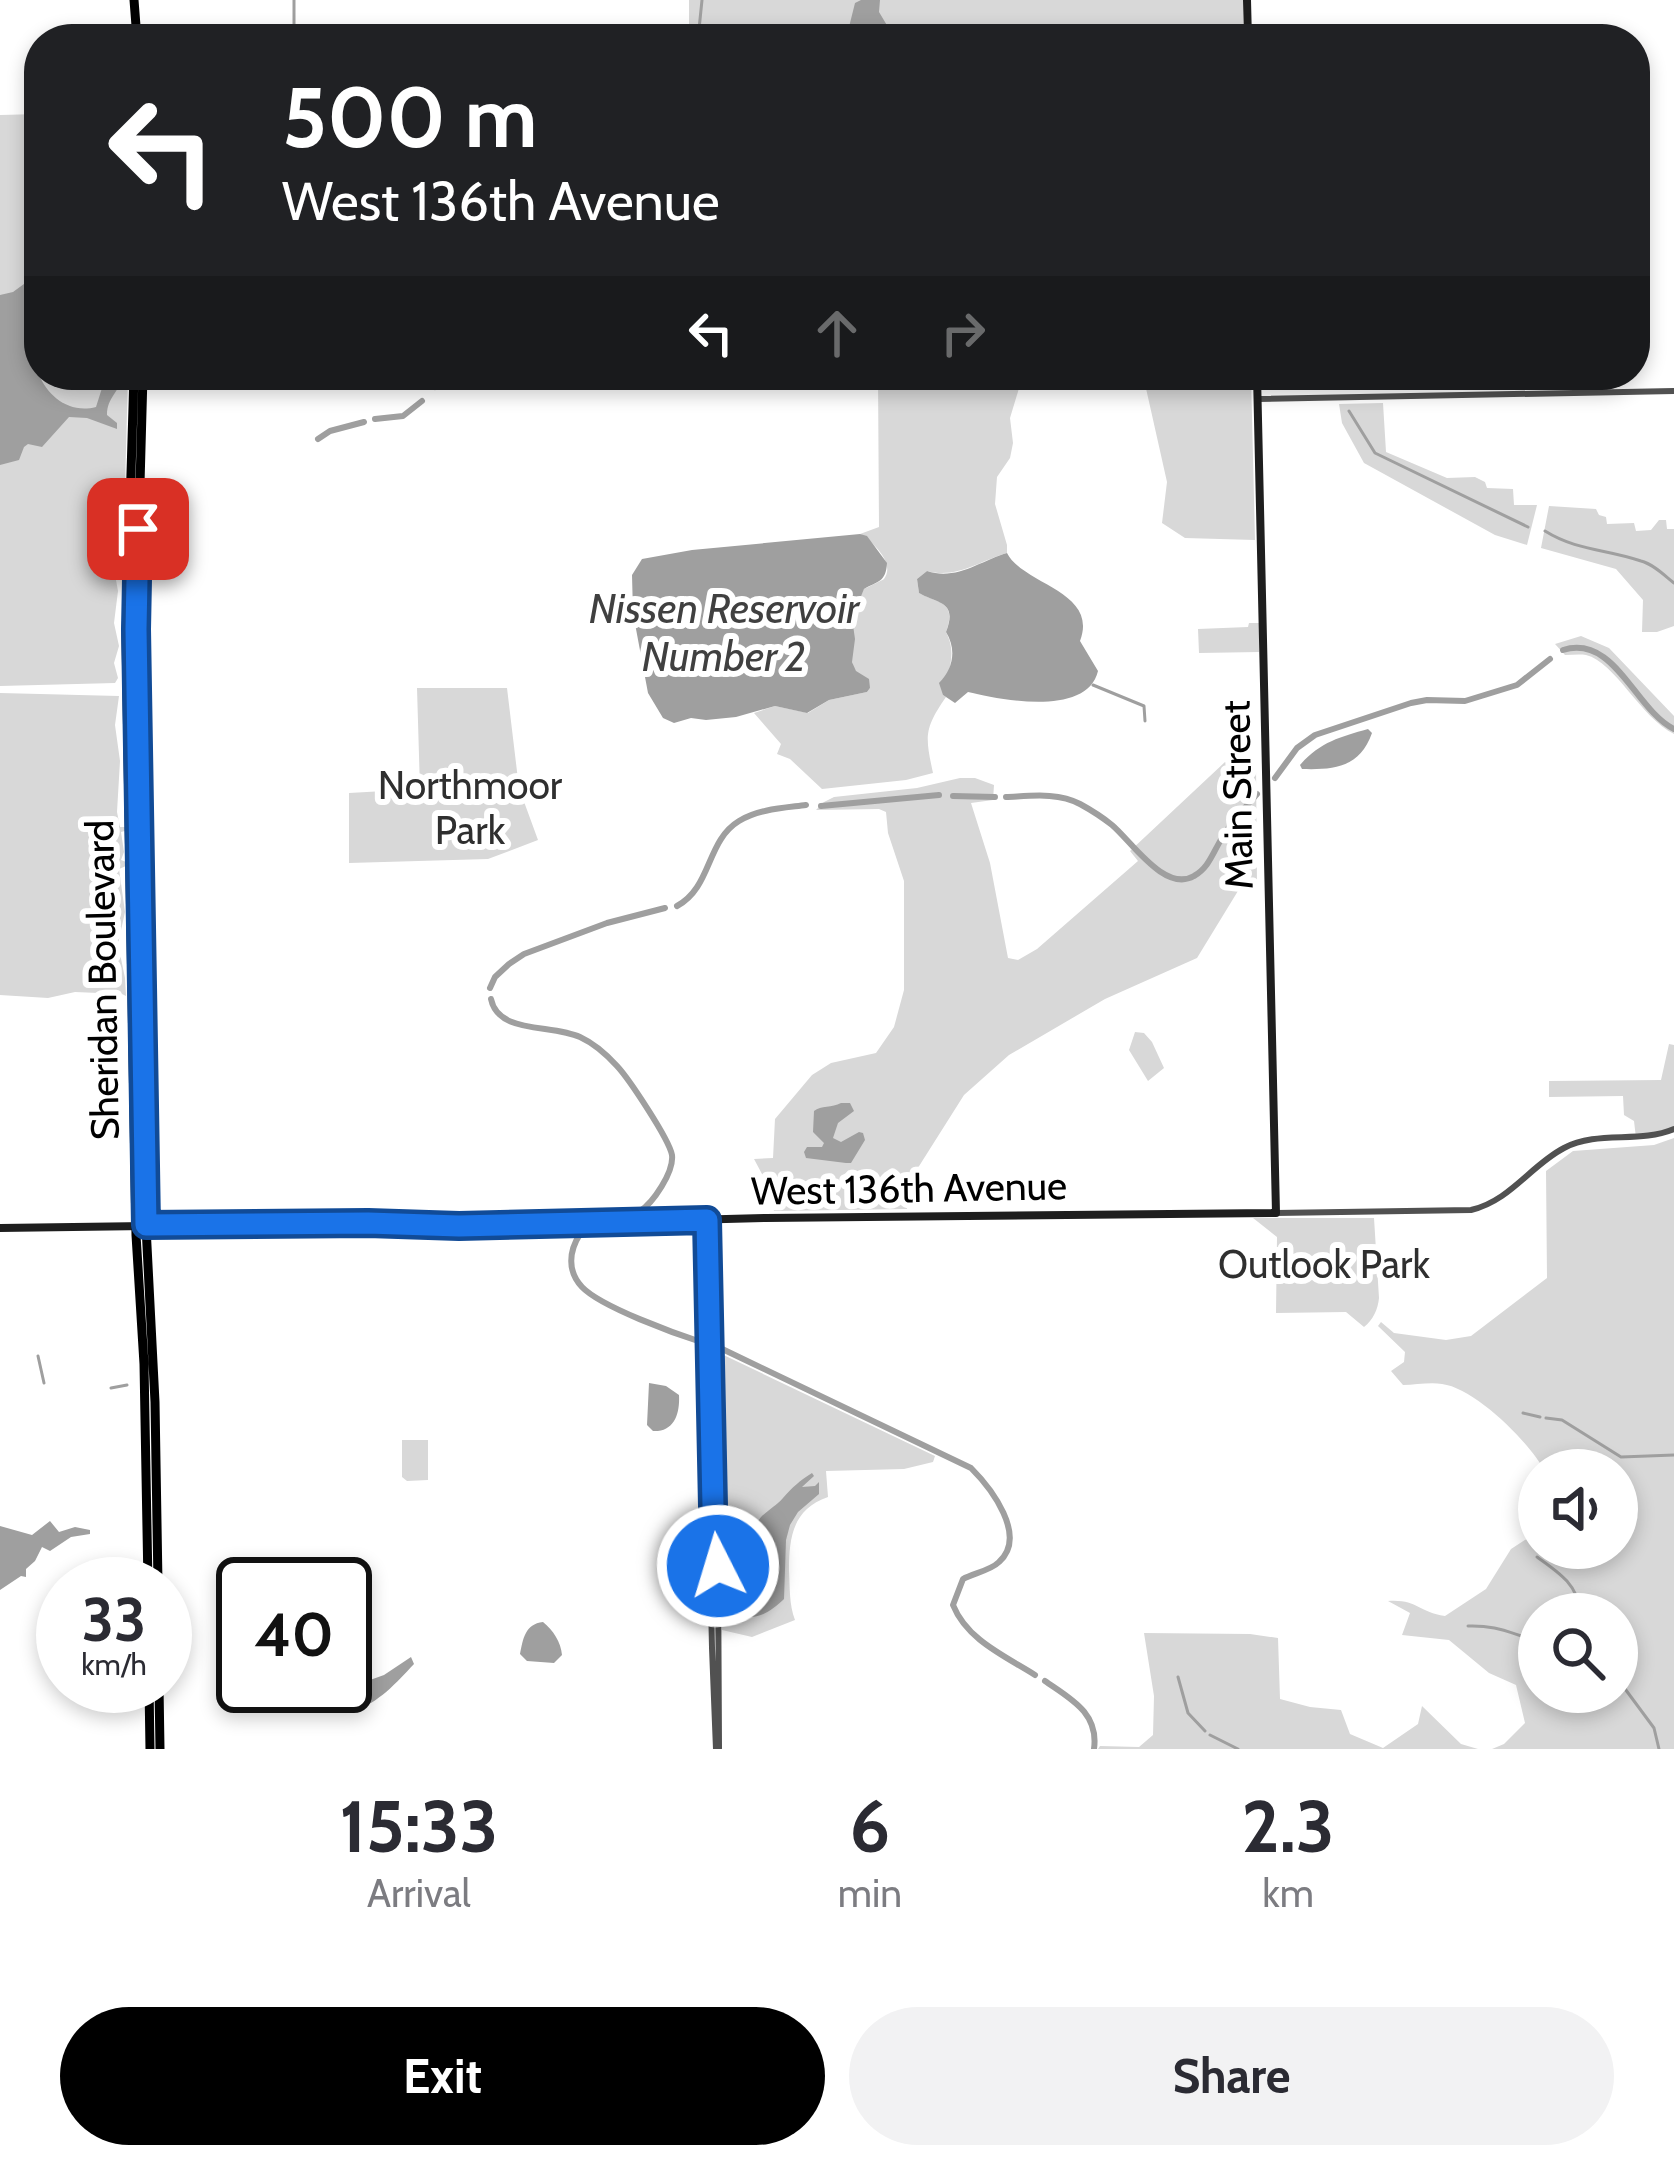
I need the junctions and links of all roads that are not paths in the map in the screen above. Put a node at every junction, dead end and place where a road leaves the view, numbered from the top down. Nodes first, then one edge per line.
1 (133, 390) edge
2 (143, 390) edge
3 (1257, 390) edge
4 (1674, 391) edge
5 (1257, 400) junction
6 (1674, 1129) edge
7 (1276, 1213) junction
8 (707, 1220) junction
9 (141, 1225) junction
10 (0, 1228) edge
11 (148, 1557) edge
12 (157, 1557) edge
13 (152, 1713) edge
14 (157, 1713) edge
15 (155, 1748) edge
16 (717, 1749) edge

1 - 9 main road, Sheridan Boulevard
2 - 9 main road, Sheridan Boulevard
3 - 5 main road, Main Street
4 - 5 street
5 - 7 main road, Main Street
6 - 7 street, West 136th Avenue
7 - 8 main road, West 136th Avenue
8 - 9 main road, West 136th Avenue
8 - 16 street
9 - 10 main road, West 136th Avenue
9 - 11 main road, Sheridan Boulevard
9 - 12 main road, Sheridan Boulevard
13 - 15 main road
14 - 15 main road

